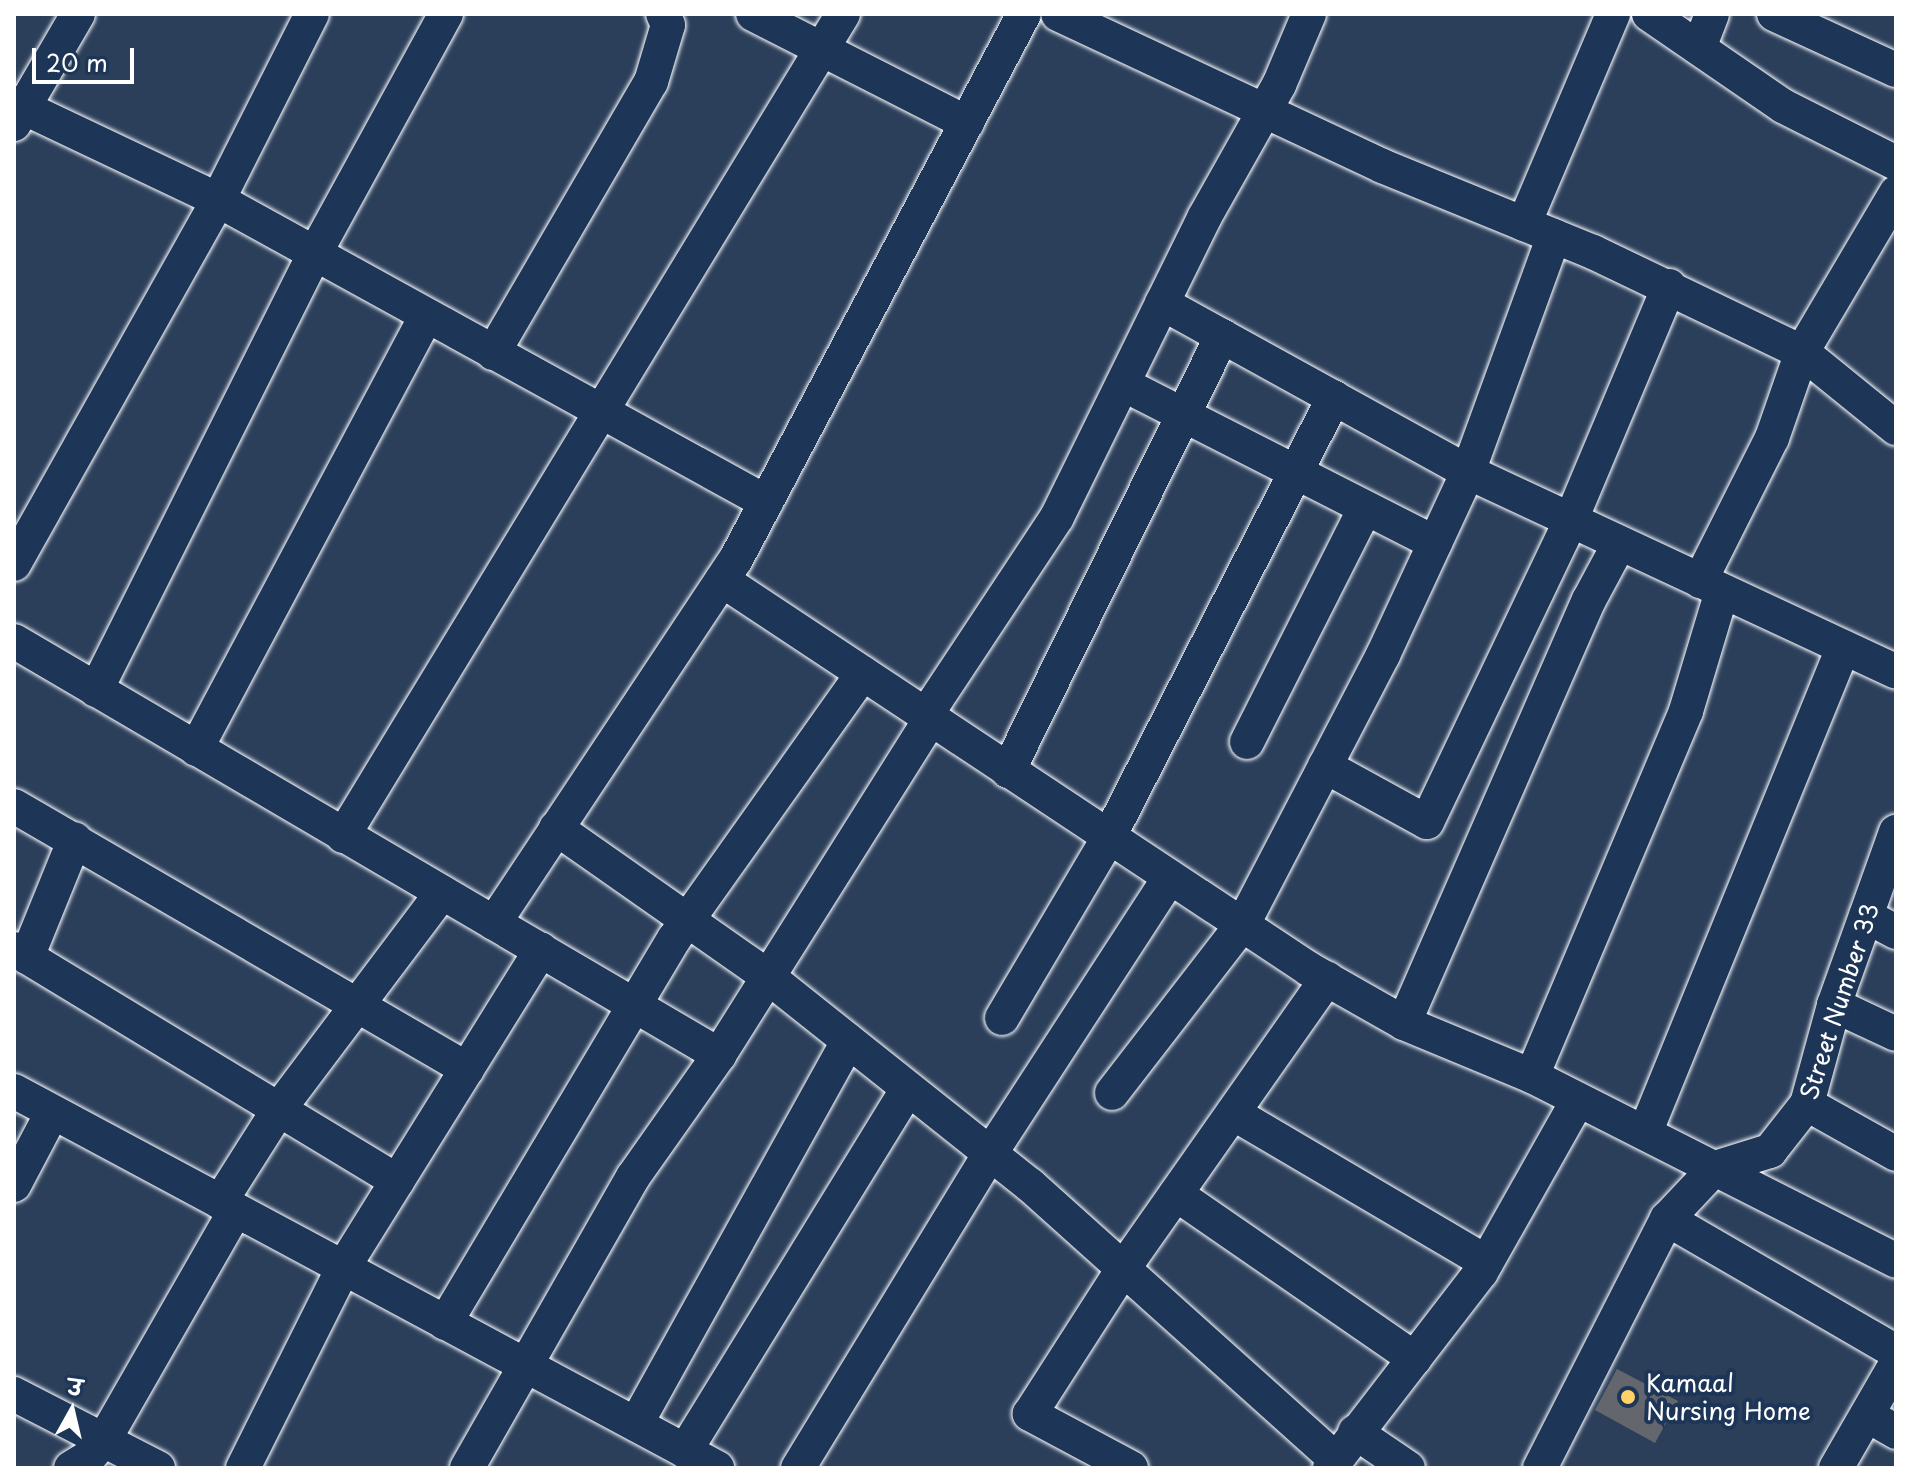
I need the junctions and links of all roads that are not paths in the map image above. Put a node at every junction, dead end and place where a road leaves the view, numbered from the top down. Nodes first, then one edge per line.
1 (78, 14) edge
2 (312, 14) edge
3 (446, 14) edge
4 (663, 14) edge
5 (753, 14) edge
6 (843, 14) edge
7 (1024, 14) edge
8 (1309, 14) edge
9 (1613, 14) edge
10 (1649, 14) edge
11 (1712, 14) edge
12 (1774, 14) edge
13 (1073, 17) edge
14 (1814, 22) edge
15 (822, 48) junction
16 (1699, 48) junction
17 (1896, 70) edge
18 (1263, 110) junction
19 (17, 111) edge
20 (967, 123) junction
21 (1896, 163) edge
22 (1896, 193) edge
23 (218, 200) junction
24 (1539, 230) junction
25 (314, 255) junction
26 (1669, 286) junction
27 (1162, 303) junction
28 (426, 317) junction
29 (1222, 336) junction
30 (1802, 352) junction
31 (493, 353) junction
32 (1123, 384) junction
33 (1334, 398) junction
34 (602, 412) junction
35 (1184, 414) junction
36 (1896, 428) edge
37 (1468, 472) junction
38 (1296, 473) junction
39 (766, 502) junction
40 (1365, 508) junction
41 (1570, 522) junction
42 (1435, 543) junction
43 (1618, 546) junction
44 (14, 564) edge
45 (722, 580) junction
46 (1711, 586) junction
47 (14, 641) edge
48 (1843, 648) junction
49 (1896, 672) edge
50 (863, 673) junction
51 (96, 690) junction
52 (928, 717) junction
53 (1247, 742) dead end
54 (196, 749) junction
55 (1325, 766) junction
56 (1008, 771) junction
57 (14, 806) edge
58 (556, 828) junction
59 (1896, 832) edge
60 (343, 836) junction
61 (75, 839) junction
62 (1108, 839) junction
63 (1170, 877) junction
64 (442, 893) junction
65 (688, 917) junction
66 (1244, 922) junction
67 (494, 923) junction
68 (1881, 924) edge
69 (541, 950) junction
70 (21, 953) edge
71 (767, 976) junction
72 (1327, 979) junction
73 (358, 1004) junction
74 (1834, 1005) junction
75 (639, 1006) junction
76 (1002, 1018) dead end
77 (1404, 1023) junction
78 (1896, 1034) edge
79 (848, 1041) junction
80 (719, 1055) junction
81 (467, 1069) junction
82 (1532, 1076) junction
83 (908, 1089) junction
84 (14, 1091) edge
85 (1112, 1093) dead end
86 (1578, 1100) junction
87 (1807, 1104) junction
88 (279, 1109) junction
89 (52, 1113) junction
90 (1233, 1113) junction
91 (1645, 1133) junction
92 (990, 1154) junction
93 (1896, 1154) edge
94 (1715, 1168) junction
95 (397, 1181) junction
96 (14, 1185) edge
97 (1176, 1194) junction
98 (228, 1206) junction
99 (1667, 1219) junction
100 (1896, 1261) edge
101 (1486, 1262) junction
102 (343, 1268) junction
103 (1123, 1269) junction
104 (445, 1323) junction
105 (1896, 1352) edge
106 (1415, 1359) junction
107 (522, 1364) junction
108 (1896, 1364) edge
109 (14, 1394) edge
110 (1867, 1415) junction
111 (636, 1424) junction
112 (1355, 1432) junction
113 (1896, 1432) edge
114 (104, 1440) junction
115 (685, 1451) junction
116 (1333, 1464) edge
117 (1542, 1467) edge
118 (71, 1468) edge
119 (158, 1468) edge
120 (243, 1468) edge
121 (467, 1468) edge
122 (717, 1468) edge
123 (798, 1468) edge
124 (1131, 1468) edge
125 (1408, 1468) edge
126 (1836, 1468) edge

1 - 19 street
2 - 23 street
3 - 25 street
4 - 31 street
5 - 15 street
6 - 15 street
7 - 20 street
8 - 18 street
9 - 24 street
10 - 16 street
11 - 16 street
12 - 14 street
13 - 18 street
14 - 17 street
15 - 20 street
15 - 34 street
16 - 21 street
18 - 24 street
18 - 27 street
19 - 23 street
20 - 39 street
22 - 30 street
23 - 25 street
23 - 44 street
24 - 26 street
24 - 37 street
25 - 28 street
25 - 51 street
26 - 30 street
26 - 41 street
27 - 29 street
27 - 32 street
28 - 31 street
28 - 54 street
29 - 33 street
29 - 35 street
30 - 36 street
30 - 46 street
31 - 34 street
32 - 35 street
32 - 52 street
33 - 37 street
33 - 38 street
34 - 39 street
34 - 60 street
35 - 38 street
35 - 56 street
37 - 41 street
37 - 42 street
38 - 40 street
38 - 62 street
39 - 45 street
40 - 42 street
40 - 53 street
41 - 43 street
41 - 55 street
42 - 55 street
43 - 46 street
43 - 77 street
45 - 50 street
45 - 58 street
46 - 48 street
46 - 82 street
47 - 51 street
48 - 49 street
48 - 91 street
50 - 52 street
50 - 65 street
51 - 54 street
52 - 56 street
52 - 71 street
54 - 60 street
55 - 66 street
56 - 62 street
57 - 61 street
58 - 65 street
58 - 67 street
59 - 68 street, Street Number 33
60 - 64 street
61 - 70 street
61 - 73 street
62 - 63 street
62 - 76 street
63 - 66 street
63 - 92 street
64 - 67 street
64 - 73 street
65 - 71 street
65 - 75 street
66 - 72 street
66 - 85 street
67 - 69 street
68 - 74 street, Street Number 33
69 - 75 street
69 - 81 street
70 - 88 street
71 - 79 street
71 - 80 street
72 - 77 street
72 - 90 street
73 - 81 street
73 - 88 street
74 - 78 street
74 - 87 street, Street Number 33
75 - 80 street
75 - 104 street
77 - 82 street
79 - 83 street
79 - 111 street
80 - 107 street
81 - 95 street
82 - 86 street
83 - 92 street
83 - 115 street
84 - 89 street
86 - 91 street
86 - 101 street
87 - 93 street
87 - 94 street, Street Number 33
88 - 95 street
88 - 98 street
89 - 96 street
89 - 98 street
90 - 97 street
90 - 101 street
91 - 94 street
92 - 103 street
92 - 123 street
94 - 99 street
94 - 100 street
95 - 102 street
97 - 103 street
97 - 106 street
98 - 102 street
98 - 114 street
99 - 105 street
99 - 117 street
101 - 106 street
102 - 104 street
102 - 120 street
103 - 116 street
103 - 124 street
104 - 107 street
106 - 112 street
107 - 111 street
107 - 121 street
108 - 110 street
109 - 114 street
110 - 113 street
110 - 126 street
111 - 115 street
112 - 116 street
112 - 125 street
114 - 118 street
114 - 119 street
115 - 122 street

